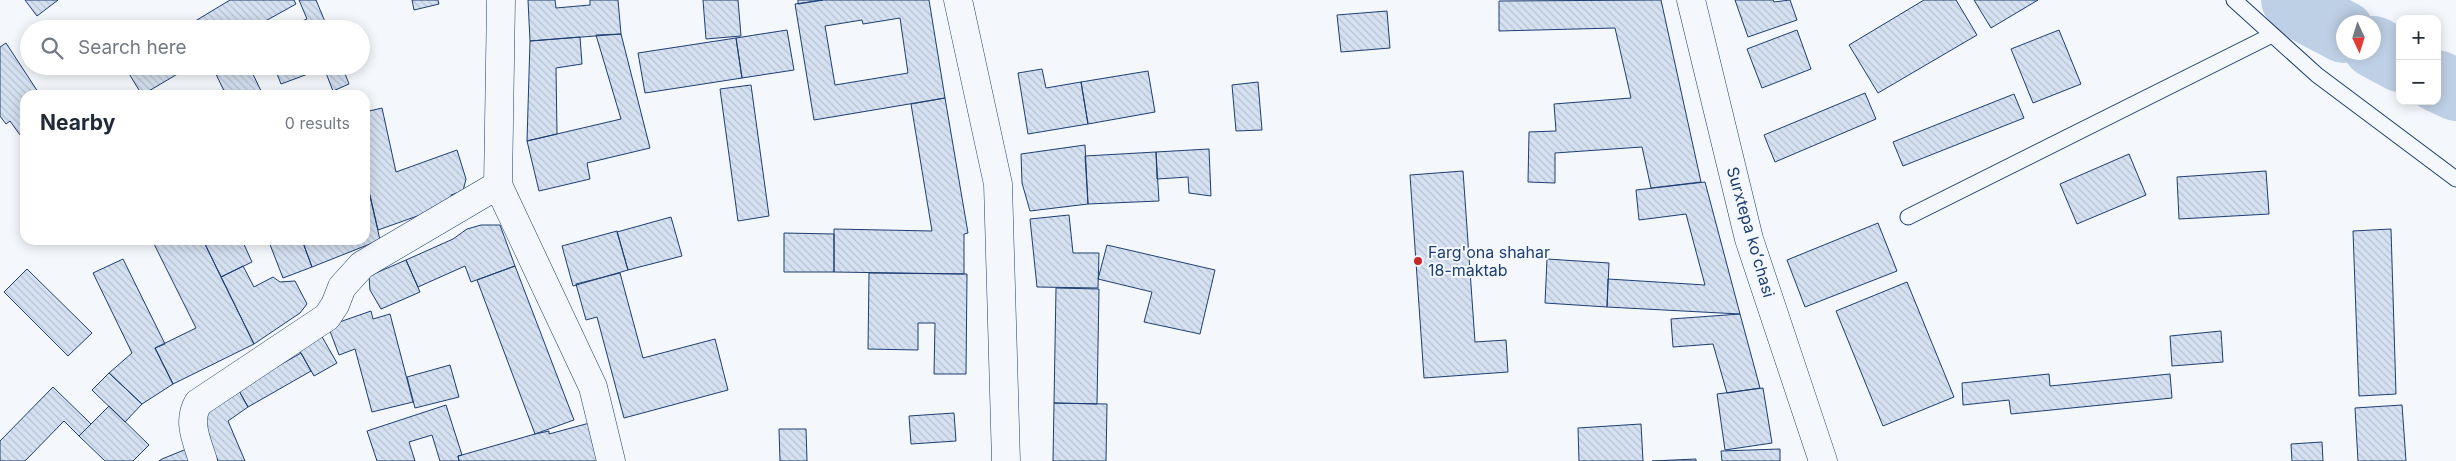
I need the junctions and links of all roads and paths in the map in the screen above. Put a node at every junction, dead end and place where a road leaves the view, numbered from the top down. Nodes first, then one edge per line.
1 (501, 0) edge
2 (958, 0) edge
3 (1691, 0) edge
4 (2234, 0) edge
5 (2272, 35) junction
6 (2456, 179) edge
7 (498, 185) junction
8 (1908, 217) dead end
9 (203, 461) edge
10 (611, 461) edge
11 (1006, 461) edge
12 (1823, 461) edge

1 - 7 street
2 - 11 street
3 - 12 street, Surxtepa koʻchasi
4 - 5 lane
5 - 6 lane
5 - 8 lane
7 - 9 street
7 - 10 street

